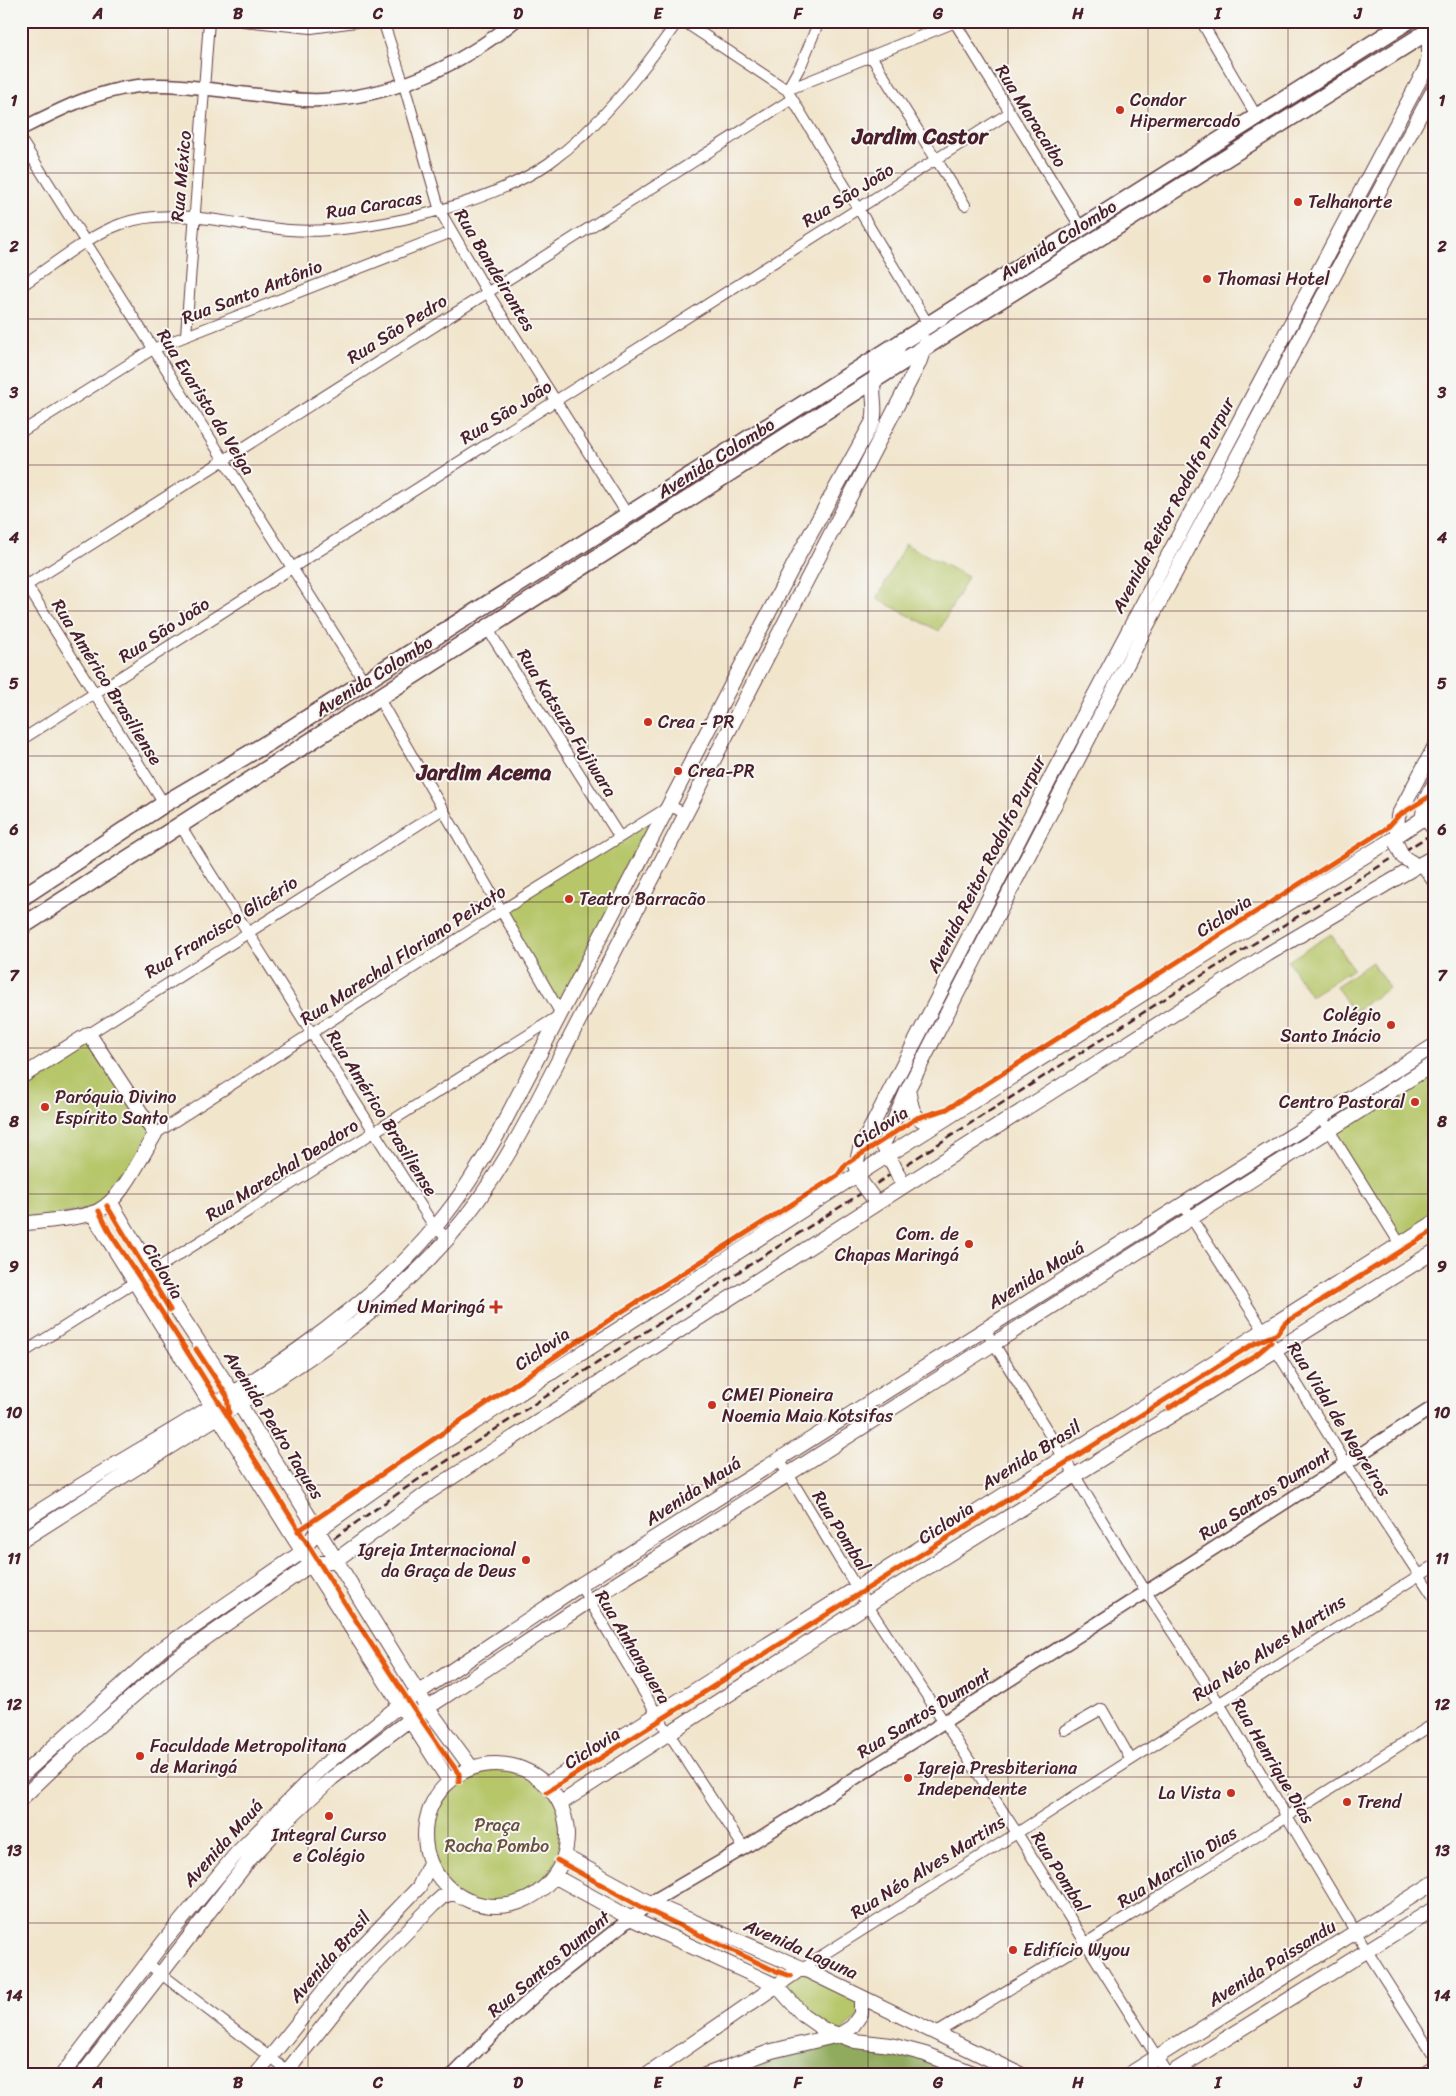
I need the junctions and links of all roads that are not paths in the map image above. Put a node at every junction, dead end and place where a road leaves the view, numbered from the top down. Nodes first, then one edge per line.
1 (209, 21) edge
2 (243, 21) edge
3 (363, 21) edge
4 (383, 21) edge
5 (515, 21) edge
6 (678, 21) edge
7 (682, 21) edge
8 (819, 21) edge
9 (1201, 21) edge
10 (1408, 21) edge
11 (956, 22) edge
12 (1431, 26) edge
13 (1378, 41) junction
14 (871, 56) junction
15 (802, 63) junction
16 (1359, 76) junction
17 (812, 80) junction
18 (404, 85) junction
19 (205, 87) junction
20 (1435, 87) edge
21 (789, 95) junction
22 (1009, 113) junction
23 (1257, 117) junction
24 (21, 129) edge
25 (21, 140) edge
26 (1196, 155) junction
27 (936, 159) junction
28 (1368, 178) junction
29 (1183, 185) junction
30 (1383, 185) junction
31 (965, 205) dead end
32 (859, 208) junction
33 (440, 211) junction
34 (193, 218) junction
35 (1081, 228) junction
36 (452, 232) junction
37 (86, 243) junction
38 (1313, 281) junction
39 (21, 286) edge
40 (1327, 289) junction
41 (487, 292) junction
42 (928, 324) junction
43 (186, 335) junction
44 (926, 347) junction
45 (153, 349) junction
46 (874, 381) junction
47 (557, 399) junction
48 (1245, 408) junction
49 (1259, 416) junction
50 (780, 419) junction
51 (21, 432) edge
52 (1224, 448) junction
53 (766, 450) junction
54 (1238, 455) junction
55 (223, 459) junction
56 (1194, 504) junction
57 (1208, 511) junction
58 (627, 514) junction
59 (795, 563) junction
60 (292, 567) junction
61 (810, 571) junction
62 (23, 584) edge
63 (516, 585) junction
64 (513, 612) junction
65 (487, 628) junction
66 (364, 681) junction
67 (96, 693) junction
68 (378, 697) junction
69 (1085, 712) junction
70 (1098, 719) junction
71 (21, 740) edge
72 (271, 741) junction
73 (1435, 746) edge
74 (256, 750) junction
75 (278, 760) junction
76 (264, 770) junction
77 (1435, 782) edge
78 (164, 804) junction
79 (670, 806) junction
80 (443, 809) junction
81 (685, 813) junction
82 (1429, 821) edge
83 (180, 825) junction
84 (619, 836) junction
85 (1397, 838) junction
86 (1421, 862) edge
87 (1435, 882) edge
88 (21, 898) edge
89 (501, 911) junction
90 (21, 927) edge
91 (248, 932) junction
92 (940, 996) junction
93 (953, 1003) junction
94 (561, 1014) junction
95 (578, 1022) junction
96 (312, 1033) junction
97 (89, 1034) junction
98 (1435, 1044) edge
99 (1435, 1063) edge
100 (23, 1072) edge
101 (908, 1089) junction
102 (1321, 1117) junction
103 (939, 1123) junction
104 (1328, 1130) junction
105 (374, 1132) junction
106 (155, 1134) junction
107 (890, 1160) junction
108 (861, 1178) junction
109 (898, 1184) junction
110 (876, 1200) junction
111 (111, 1203) junction
112 (1183, 1205) junction
113 (92, 1214) junction
114 (1191, 1220) junction
115 (1435, 1222) edge
116 (21, 1224) edge
117 (435, 1228) junction
118 (448, 1238) junction
119 (1400, 1244) junction
120 (1435, 1252) edge
121 (152, 1272) junction
122 (134, 1283) junction
123 (985, 1329) junction
124 (1264, 1330) junction
125 (310, 1340) junction
126 (994, 1344) junction
127 (1277, 1351) junction
128 (318, 1352) junction
129 (21, 1354) edge
130 (236, 1398) junction
131 (1435, 1406) edge
132 (214, 1411) junction
133 (145, 1454) junction
134 (1063, 1457) junction
135 (778, 1459) junction
136 (1346, 1463) junction
137 (1073, 1475) junction
138 (788, 1476) junction
139 (21, 1523) edge
140 (318, 1530) junction
141 (21, 1541) edge
142 (302, 1552) junction
143 (336, 1560) junction
144 (310, 1565) junction
145 (1435, 1565) edge
146 (1420, 1575) junction
147 (580, 1585) junction
148 (857, 1588) junction
149 (1146, 1592) junction
150 (1435, 1599) edge
151 (589, 1601) junction
152 (867, 1605) junction
153 (163, 1648) junction
154 (173, 1661) junction
155 (418, 1692) junction
156 (1219, 1702) junction
157 (400, 1705) junction
158 (427, 1706) junction
159 (657, 1715) junction
160 (409, 1720) junction
161 (944, 1722) junction
162 (1435, 1723) edge
163 (1065, 1730) dead end
164 (668, 1732) junction
165 (1131, 1760) junction
166 (471, 1767) junction
167 (21, 1776) edge
168 (449, 1781) junction
169 (547, 1784) junction
170 (21, 1799) edge
171 (561, 1803) junction
172 (1288, 1816) junction
173 (1017, 1833) junction
174 (744, 1848) junction
175 (564, 1856) junction
176 (430, 1863) junction
177 (554, 1876) junction
178 (215, 1878) junction
179 (1435, 1882) edge
180 (226, 1887) junction
181 (454, 1892) junction
182 (650, 1902) junction
183 (1435, 1908) edge
184 (630, 1918) junction
185 (1356, 1933) junction
186 (1086, 1943) junction
187 (1367, 1951) junction
188 (146, 1963) junction
189 (802, 1968) junction
190 (159, 1973) junction
191 (776, 1986) junction
192 (861, 1997) junction
193 (935, 2034) junction
194 (839, 2035) junction
195 (270, 2056) junction
196 (1158, 2056) junction
197 (1435, 2058) edge
198 (1435, 2065) edge
199 (288, 2073) edge
200 (62, 2075) edge
201 (82, 2075) edge
202 (256, 2075) edge
203 (453, 2075) edge
204 (647, 2075) edge
205 (705, 2075) edge
206 (978, 2075) edge
207 (1022, 2075) edge
208 (1128, 2075) edge
209 (1168, 2075) edge
210 (1420, 2075) edge

1 - 19 street, Rua México
2 - 3 street
4 - 18 street, Rua Bandeirantes
5 - 18 street
6 - 33 street, Rua Caracas
7 - 21 street
8 - 15 street
9 - 23 street
10 - 13 main road, Avenida Colombo
11 - 14 street, Rua São Pedro
11 - 22 street, Rua Maracaibo
12 - 16 main road, Avenida Colombo
12 - 28 main road, Avenida Reitor Rodolfo Purpur
13 - 16 main road
13 - 23 main road, Avenida Colombo
14 - 17 street, Rua São Pedro
14 - 27 street
15 - 17 street
15 - 21 street
16 - 29 main road, Avenida Colombo
17 - 21 street, Rua São Pedro
18 - 19 street
18 - 33 street, Rua Bandeirantes
19 - 24 street
19 - 34 street, Rua México
20 - 30 main road, Avenida Reitor Rodolfo Purpur
21 - 32 street
21 - 41 street, Rua São Pedro
22 - 27 street, Rua São João
22 - 35 street, Rua Maracaibo
23 - 26 main road, Avenida Colombo
25 - 37 street, Rua Evaristo da Veiga
26 - 29 main road
26 - 35 main road, Avenida Colombo
27 - 31 street
27 - 32 street, Rua São João
28 - 30 main road
28 - 38 main road, Avenida Reitor Rodolfo Purpur
29 - 44 main road, Avenida Colombo
30 - 40 main road, Avenida Reitor Rodolfo Purpur
32 - 42 street
32 - 47 street, Rua São João
33 - 34 street, Rua Caracas
33 - 36 street, Rua Bandeirantes
34 - 37 street, Rua Caracas
34 - 43 street, Rua México
35 - 42 main road, Avenida Colombo
36 - 41 street, Rua Bandeirantes
36 - 43 street, Rua Santo Antônio
37 - 39 street, Rua Caracas
37 - 45 street, Rua Evaristo da Veiga
38 - 40 main road
38 - 48 main road, Avenida Reitor Rodolfo Purpur
40 - 49 main road, Avenida Reitor Rodolfo Purpur
41 - 47 street, Rua Bandeirantes
41 - 55 street, Rua São Pedro
42 - 44 main road
42 - 46 main road
42 - 50 main road, Avenida Colombo
43 - 45 street, Rua Santo Antônio
44 - 46 main road, Avenida Colombo
44 - 61 main road
45 - 51 street, Rua Santo Antônio
45 - 55 street, Rua Evaristo da Veiga
46 - 53 main road, Avenida Colombo
46 - 59 main road
47 - 58 street, Rua Bandeirantes
47 - 60 street, Rua São João
48 - 49 main road
48 - 52 main road, Avenida Reitor Rodolfo Purpur
49 - 54 main road, Avenida Reitor Rodolfo Purpur
50 - 53 main road
50 - 58 main road, Avenida Colombo
52 - 54 main road
52 - 56 main road, Avenida Reitor Rodolfo Purpur
53 - 64 main road, Avenida Colombo
54 - 57 main road, Avenida Reitor Rodolfo Purpur
55 - 60 street, Rua Evaristo da Veiga
55 - 62 street, Rua São Pedro
56 - 57 main road
56 - 69 main road, Avenida Reitor Rodolfo Purpur
57 - 70 main road, Avenida Reitor Rodolfo Purpur
58 - 63 main road, Avenida Colombo
59 - 61 main road
59 - 79 main road
60 - 66 street, Rua Evaristo da Veiga
60 - 67 street, Rua São João
61 - 81 main road
62 - 67 street, Rua Américo Brasiliense
63 - 64 main road
63 - 66 main road, Avenida Colombo
64 - 65 main road, Avenida Colombo
65 - 68 main road, Avenida Colombo
65 - 84 street, Rua Katsuzo Fujiwara
66 - 72 main road, Avenida Colombo
67 - 71 street, Rua São João
67 - 78 street, Rua Américo Brasiliense
68 - 75 main road, Avenida Colombo
68 - 80 street
69 - 70 main road
69 - 92 main road, Avenida Reitor Rodolfo Purpur
70 - 93 main road, Avenida Reitor Rodolfo Purpur
72 - 74 main road, Avenida Colombo
72 - 75 main road
73 - 85 main road
74 - 76 main road
74 - 78 main road, Avenida Colombo
75 - 76 main road, Avenida Colombo
76 - 83 main road, Avenida Colombo
77 - 82 main road
78 - 88 main road, Avenida Colombo
79 - 81 street
79 - 84 street, Rua Marechal Floriano Peixoto
79 - 94 main road
80 - 89 street
80 - 91 street, Rua Francisco Glicério
81 - 95 main road
82 - 85 main road
83 - 90 main road, Avenida Colombo
83 - 91 street, Rua Américo Brasiliense
84 - 89 street, Rua Marechal Floriano Peixoto
85 - 86 main road, bridge
85 - 103 main road
86 - 87 main road
86 - 109 main road
89 - 94 street
89 - 96 street, Rua Marechal Floriano Peixoto
91 - 96 street, Rua Américo Brasiliense
91 - 97 street, Rua Francisco Glicério
92 - 93 main road
92 - 108 main road, Avenida Reitor Rodolfo Purpur
93 - 101 main road, Avenida Reitor Rodolfo Purpur
94 - 95 street
94 - 105 street, Rua Marechal Deodoro
94 - 117 main road
95 - 118 main road
96 - 105 street, Rua Américo Brasiliense
96 - 106 street, Rua Marechal Floriano Peixoto
97 - 100 main road, Rua Francisco Glicério
97 - 106 main road
98 - 102 main road, Avenida Mauá
99 - 104 main road, Avenida Mauá
101 - 103 main road
101 - 107 main road, Avenida Reitor Rodolfo Purpur
102 - 104 street
102 - 112 main road, Avenida Mauá
103 - 107 main road
104 - 114 main road, Avenida Mauá
104 - 119 street
105 - 117 street, Rua Américo Brasiliense
105 - 121 street, Rua Marechal Deodoro
106 - 111 main road
107 - 108 main road
107 - 109 main road, bridge
108 - 110 main road, bridge
108 - 140 main road
109 - 110 main road
110 - 143 main road
111 - 113 main road
111 - 121 main road, Avenida Pedro Taques
112 - 114 street, Rua Vidal de Negreiros
112 - 123 main road, Avenida Mauá
113 - 116 main road
113 - 122 main road
114 - 124 street, Rua Vidal de Negreiros
114 - 126 main road, Avenida Mauá
115 - 119 main road, Avenida Brasil
117 - 118 street, Rua Américo Brasiliense
117 - 125 main road
118 - 128 main road
119 - 124 main road, Avenida Brasil
120 - 127 main road
121 - 122 street, Rua Marechal Deodoro
121 - 130 main road, Avenida Pedro Taques
122 - 129 street, Rua Marechal Deodoro
122 - 132 main road
123 - 126 street, Rua Henrique Dias
123 - 135 main road, Avenida Mauá
124 - 127 street, Rua Vidal de Negreiros
124 - 134 main road, Avenida Brasil
125 - 128 main road
125 - 130 main road
126 - 134 street, Rua Henrique Dias
126 - 138 main road, Avenida Mauá
127 - 136 street, Rua Vidal de Negreiros
127 - 137 main road
128 - 130 main road
130 - 132 main road
130 - 140 main road, Avenida Pedro Taques
131 - 136 street, Rua Santos Dumont
132 - 133 main road
132 - 142 main road
133 - 139 main road
133 - 141 main road
134 - 137 street, Rua Henrique Dias
134 - 148 main road, Avenida Brasil
135 - 138 street, Rua Pombal
135 - 147 main road, Avenida Mauá
136 - 146 street, Rua Vidal de Negreiros
136 - 149 street, Rua Santos Dumont
137 - 149 street, Rua Henrique Dias
137 - 152 main road
138 - 148 street, Rua Pombal
138 - 151 main road, Avenida Mauá
140 - 142 main road
140 - 143 main road, Avenida Pedro Taques
142 - 144 main road
142 - 153 main road
143 - 144 main road
143 - 155 main road, Avenida Pedro Taques
144 - 154 main road
144 - 157 main road
145 - 146 street, Rua Néo Alves Martins
146 - 150 street, Rua Vidal de Negreiros
146 - 156 street, Rua Néo Alves Martins
147 - 151 street, Rua Anhanguera
147 - 155 main road, Avenida Mauá
148 - 152 street, Rua Pombal
148 - 159 main road, Avenida Brasil
149 - 156 street, Rua Henrique Dias
149 - 161 street, Rua Santos Dumont
151 - 158 main road, Avenida Mauá
151 - 159 street, Rua Anhanguera
152 - 161 street, Rua Pombal
152 - 164 main road
153 - 154 main road
153 - 167 main road
154 - 170 main road
155 - 157 main road, Avenida Mauá
155 - 158 main road, Avenida Pedro Taques
156 - 165 street, Rua Néo Alves Martins
156 - 172 street, Rua Henrique Dias
157 - 160 main road
157 - 178 main road, Avenida Mauá
158 - 160 main road, Avenida Mauá
158 - 166 main road, Avenida Pedro Taques
159 - 164 street, Rua Anhanguera
159 - 169 main road, Avenida Brasil
160 - 168 main road
160 - 180 main road, Avenida Mauá
161 - 173 street, Rua Pombal
161 - 174 street, Rua Santos Dumont
162 - 172 street, Rua Marcilio Dias
163 - 165 street
164 - 171 main road
164 - 174 street, Rua Anhanguera
165 - 173 street, Rua Néo Alves Martins
166 - 168 main road
166 - 169 main road
168 - 176 main road
169 - 171 main road
171 - 175 main road
172 - 185 street, Rua Henrique Dias
172 - 186 street, Rua Marcilio Dias
173 - 186 street, Rua Pombal
173 - 189 street, Rua Néo Alves Martins
174 - 182 street, Rua Santos Dumont
175 - 177 main road
175 - 182 main road, Avenida Laguna
176 - 181 main road
176 - 195 main road, Avenida Brasil
177 - 181 main road
177 - 184 main road
178 - 180 main road
178 - 188 main road, Avenida Mauá
179 - 185 main road, Avenida Paissandu
180 - 190 main road, Avenida Mauá
181 - 199 main road
182 - 184 street, Rua Santos Dumont
182 - 189 main road, Avenida Laguna
183 - 187 main road
184 - 191 main road
184 - 203 street, Rua Santos Dumont
185 - 187 street, Rua Henrique Dias
185 - 196 main road, Avenida Paissandu
186 - 193 street, Rua Marcilio Dias
186 - 196 street, Rua Pombal
187 - 197 street, Rua Henrique Dias
187 - 209 main road
188 - 190 street
188 - 200 main road, Avenida Mauá
189 - 191 main road, Rua Néo Alves Martins
189 - 192 main road, Avenida Laguna
190 - 195 street
190 - 201 main road, Avenida Mauá
191 - 194 main road
191 - 204 main road, Rua Néo Alves Martins
192 - 193 main road, Avenida Laguna
192 - 194 main road
193 - 207 main road, Avenida Laguna
194 - 205 main road
194 - 206 main road
195 - 199 street
195 - 202 main road, Avenida Brasil
196 - 208 main road, Avenida Paissandu
196 - 209 street, Rua Pombal
198 - 210 street

